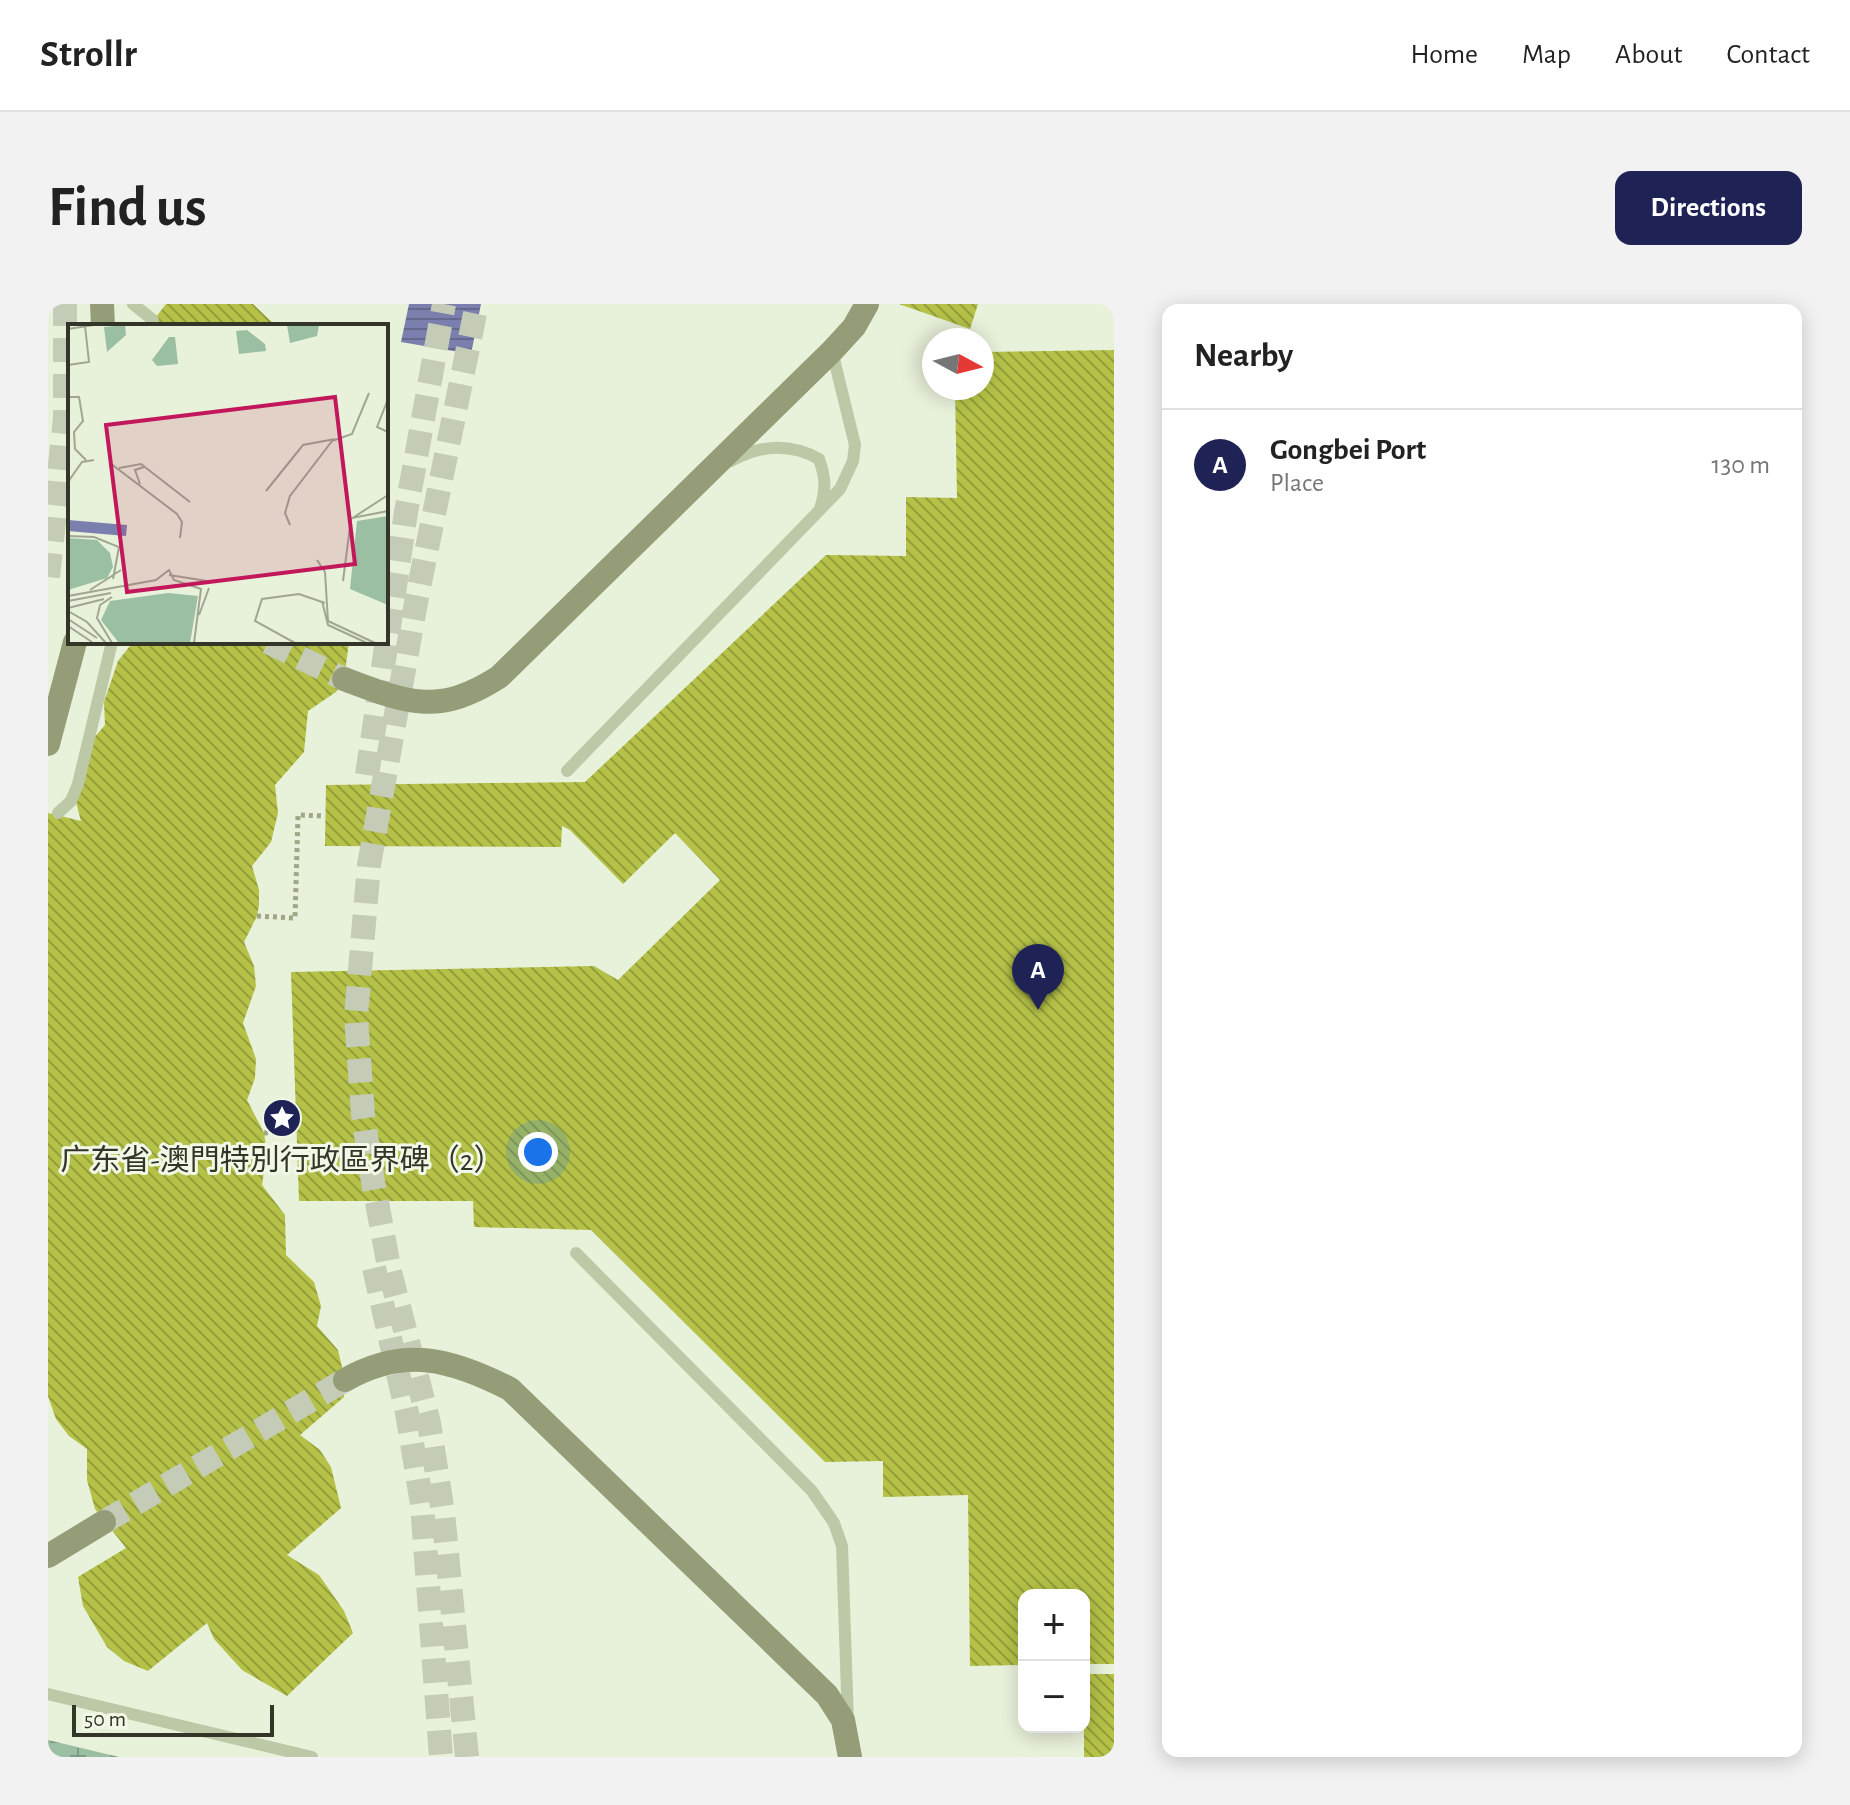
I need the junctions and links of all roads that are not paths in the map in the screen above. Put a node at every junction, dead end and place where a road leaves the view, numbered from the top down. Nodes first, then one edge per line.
1 (102, 304) edge
2 (133, 304) edge
3 (867, 304) edge
4 (153, 320) dead end
5 (103, 324) edge
6 (832, 351) junction
7 (710, 472) junction
8 (817, 516) junction
9 (74, 644) edge
10 (112, 644) edge
11 (344, 679) tunnel mouth
12 (48, 744) edge
13 (567, 771) dead end
14 (58, 813) dead end
15 (576, 1253) dead end
16 (345, 1380) tunnel mouth
17 (104, 1522) tunnel mouth
18 (48, 1556) edge
19 (48, 1694) edge
20 (849, 1747) edge
21 (312, 1757) edge

1 - 5 main road
2 - 4 lane
3 - 6 main road
6 - 7 main road
6 - 8 lane
7 - 8 lane
7 - 11 main road
8 - 13 lane
9 - 12 main road
10 - 14 lane
15 - 20 lane
16 - 20 main road
17 - 18 main road
19 - 21 lane

